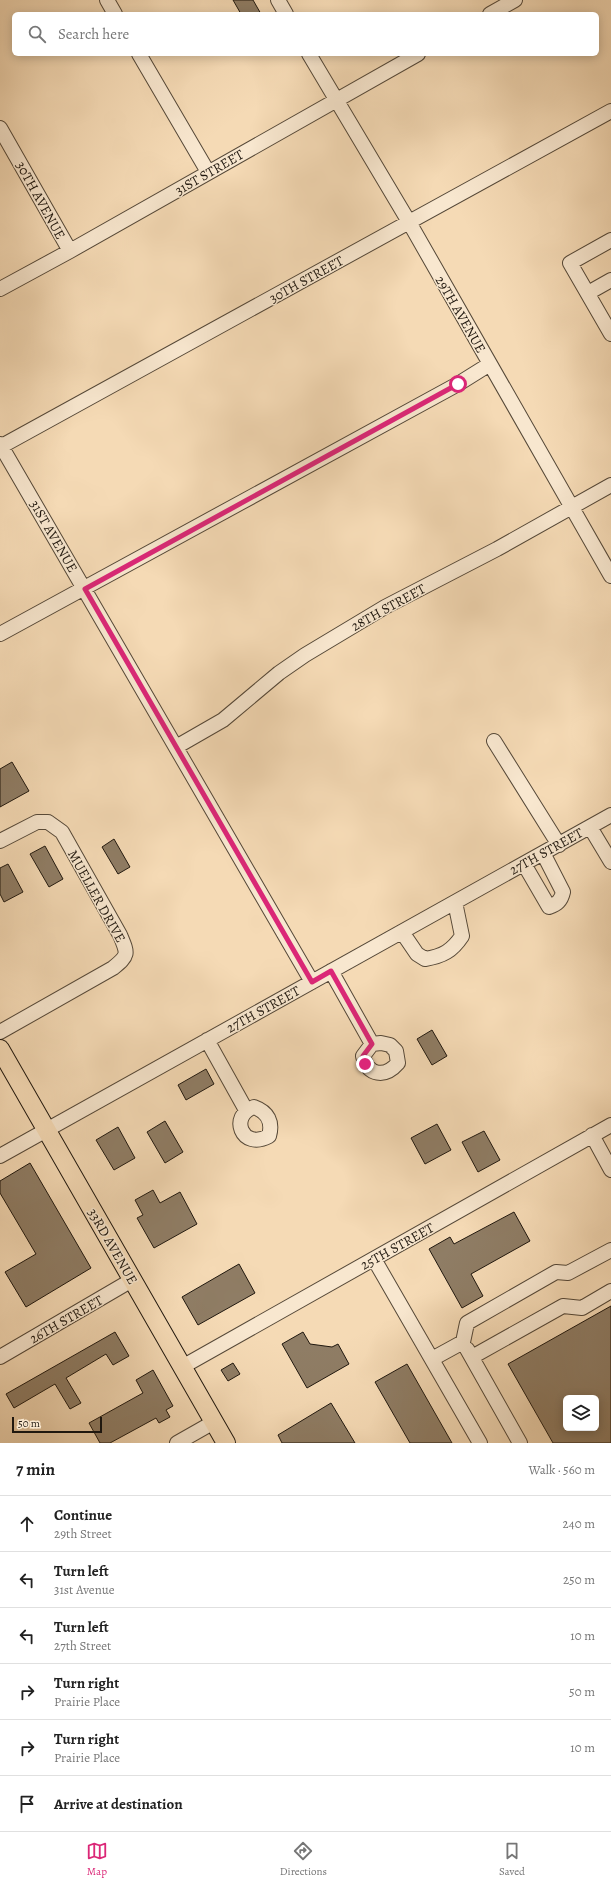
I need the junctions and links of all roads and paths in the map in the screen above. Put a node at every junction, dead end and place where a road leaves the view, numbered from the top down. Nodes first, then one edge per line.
1 (107, 0) edge
2 (278, 0) edge
3 (515, 0) edge
4 (114, 12) edge
5 (285, 12) edge
6 (494, 12) edge
7 (139, 56) edge
8 (310, 56) edge
9 (414, 56) edge
10 (336, 100) junction
11 (611, 111) edge
12 (0, 128) edge
13 (208, 172) junction
14 (409, 222) junction
15 (611, 240) edge
16 (70, 251) junction
17 (611, 280) edge
18 (0, 289) edge
19 (588, 293) junction
20 (611, 334) edge
21 (490, 364) junction
22 (0, 445) edge
23 (611, 484) edge
24 (571, 507) junction
25 (611, 576) edge
26 (85, 589) junction
27 (0, 634) edge
28 (494, 741) dead end
29 (176, 747) junction
30 (611, 815) edge
31 (590, 827) junction
32 (0, 842) edge
33 (559, 845) junction
34 (544, 853) junction
35 (611, 862) edge
36 (524, 864) junction
37 (455, 902) junction
38 (402, 932) junction
39 (331, 971) junction
40 (312, 982) junction
41 (0, 1032) edge
42 (207, 1040) junction
43 (372, 1044) dead end
44 (0, 1049) edge
45 (246, 1110) dead end
46 (611, 1125) edge
47 (46, 1130) junction
48 (592, 1135) junction
49 (0, 1156) edge
50 (611, 1170) edge
51 (611, 1250) edge
52 (374, 1259) junction
53 (132, 1280) junction
54 (611, 1292) edge
55 (463, 1342) junction
56 (0, 1357) edge
57 (472, 1357) junction
58 (432, 1359) junction
59 (182, 1367) junction
60 (214, 1422) junction
61 (177, 1443) edge
62 (226, 1443) edge
63 (480, 1443) edge
64 (520, 1443) edge

1 - 4 street
2 - 5 street
3 - 6 street
7 - 13 street
8 - 10 street, 29TH AVENUE
9 - 10 street, 31ST STREET
10 - 13 street, 31ST STREET
10 - 14 street, 29TH AVENUE
11 - 14 street, 30TH STREET
12 - 16 street, 30TH AVENUE
13 - 16 street, 31ST STREET
14 - 21 street, 29TH AVENUE
14 - 22 street, 30TH STREET
15 - 19 street
16 - 18 street, 31ST STREET
17 - 19 street
19 - 20 street
21 - 24 street, 29TH AVENUE
21 - 26 street
22 - 26 street, 31ST AVENUE
23 - 24 street, 28TH STREET
24 - 25 street, 29TH AVENUE
24 - 29 street, 28TH STREET
26 - 27 street
26 - 29 street, 31ST AVENUE
28 - 33 street
29 - 40 street, 31ST AVENUE
30 - 31 street, 27TH STREET
31 - 33 street, 27TH STREET
31 - 35 street
32 - 41 street, MUELLER DRIVE
33 - 34 street, 27TH STREET
34 - 36 street, 27TH STREET
34 - 36 street
36 - 37 street, 27TH STREET
37 - 38 street, 27TH STREET
37 - 38 street
38 - 39 street, 27TH STREET
39 - 40 street, 27TH STREET
39 - 43 street
40 - 42 street, 27TH STREET
42 - 45 street
42 - 47 street, 27TH STREET
44 - 47 main road, 33RD AVENUE
46 - 48 street, 25TH STREET
47 - 49 street, 27TH STREET
47 - 53 main road, 33RD AVENUE
48 - 50 street
48 - 52 street, 25TH STREET
51 - 55 street
52 - 58 street
52 - 59 street, 25TH STREET
53 - 56 street, 26TH STREET
53 - 59 main road, 33RD AVENUE
54 - 57 street
55 - 57 street
55 - 58 street
57 - 64 street
58 - 63 street
59 - 60 main road, 33RD AVENUE
60 - 61 street
60 - 62 main road, 33RD AVENUE

